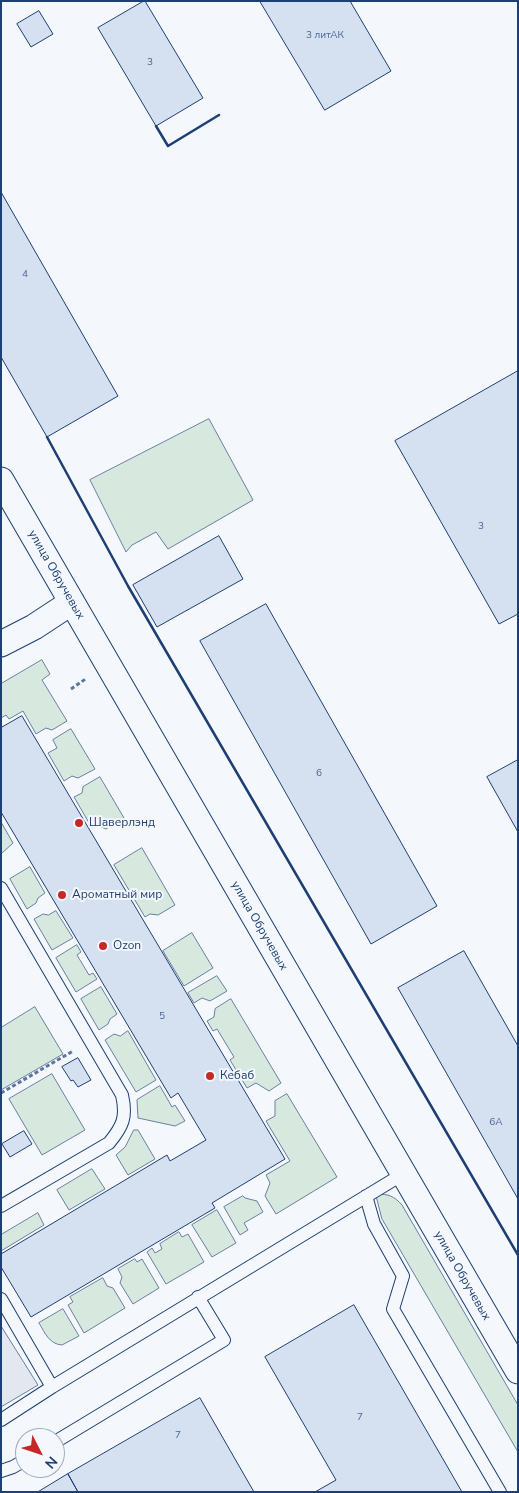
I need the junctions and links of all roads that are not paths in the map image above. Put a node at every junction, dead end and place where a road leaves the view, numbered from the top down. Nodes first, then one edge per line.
1 (1, 480) edge
2 (72, 602) junction
3 (1, 644) edge
4 (1, 888) edge
5 (403, 1174) junction
6 (366, 1196) junction
7 (1, 1206) edge
8 (198, 1297) junction
9 (1, 1299) edge
10 (518, 1371) edge
11 (52, 1387) junction
12 (1, 1420) edge
13 (65, 1436) edge
14 (15, 1466) edge
15 (1, 1471) edge
16 (500, 1492) edge

1 - 2 street, улица Обручевых
2 - 3 street
2 - 5 street, улица Обручевых
4 - 7 lane
5 - 6 lane
5 - 10 street, улица Обручевых
6 - 8 lane
6 - 16 lane
8 - 11 lane
8 - 13 lane
9 - 11 lane
11 - 12 lane
14 - 15 lane

